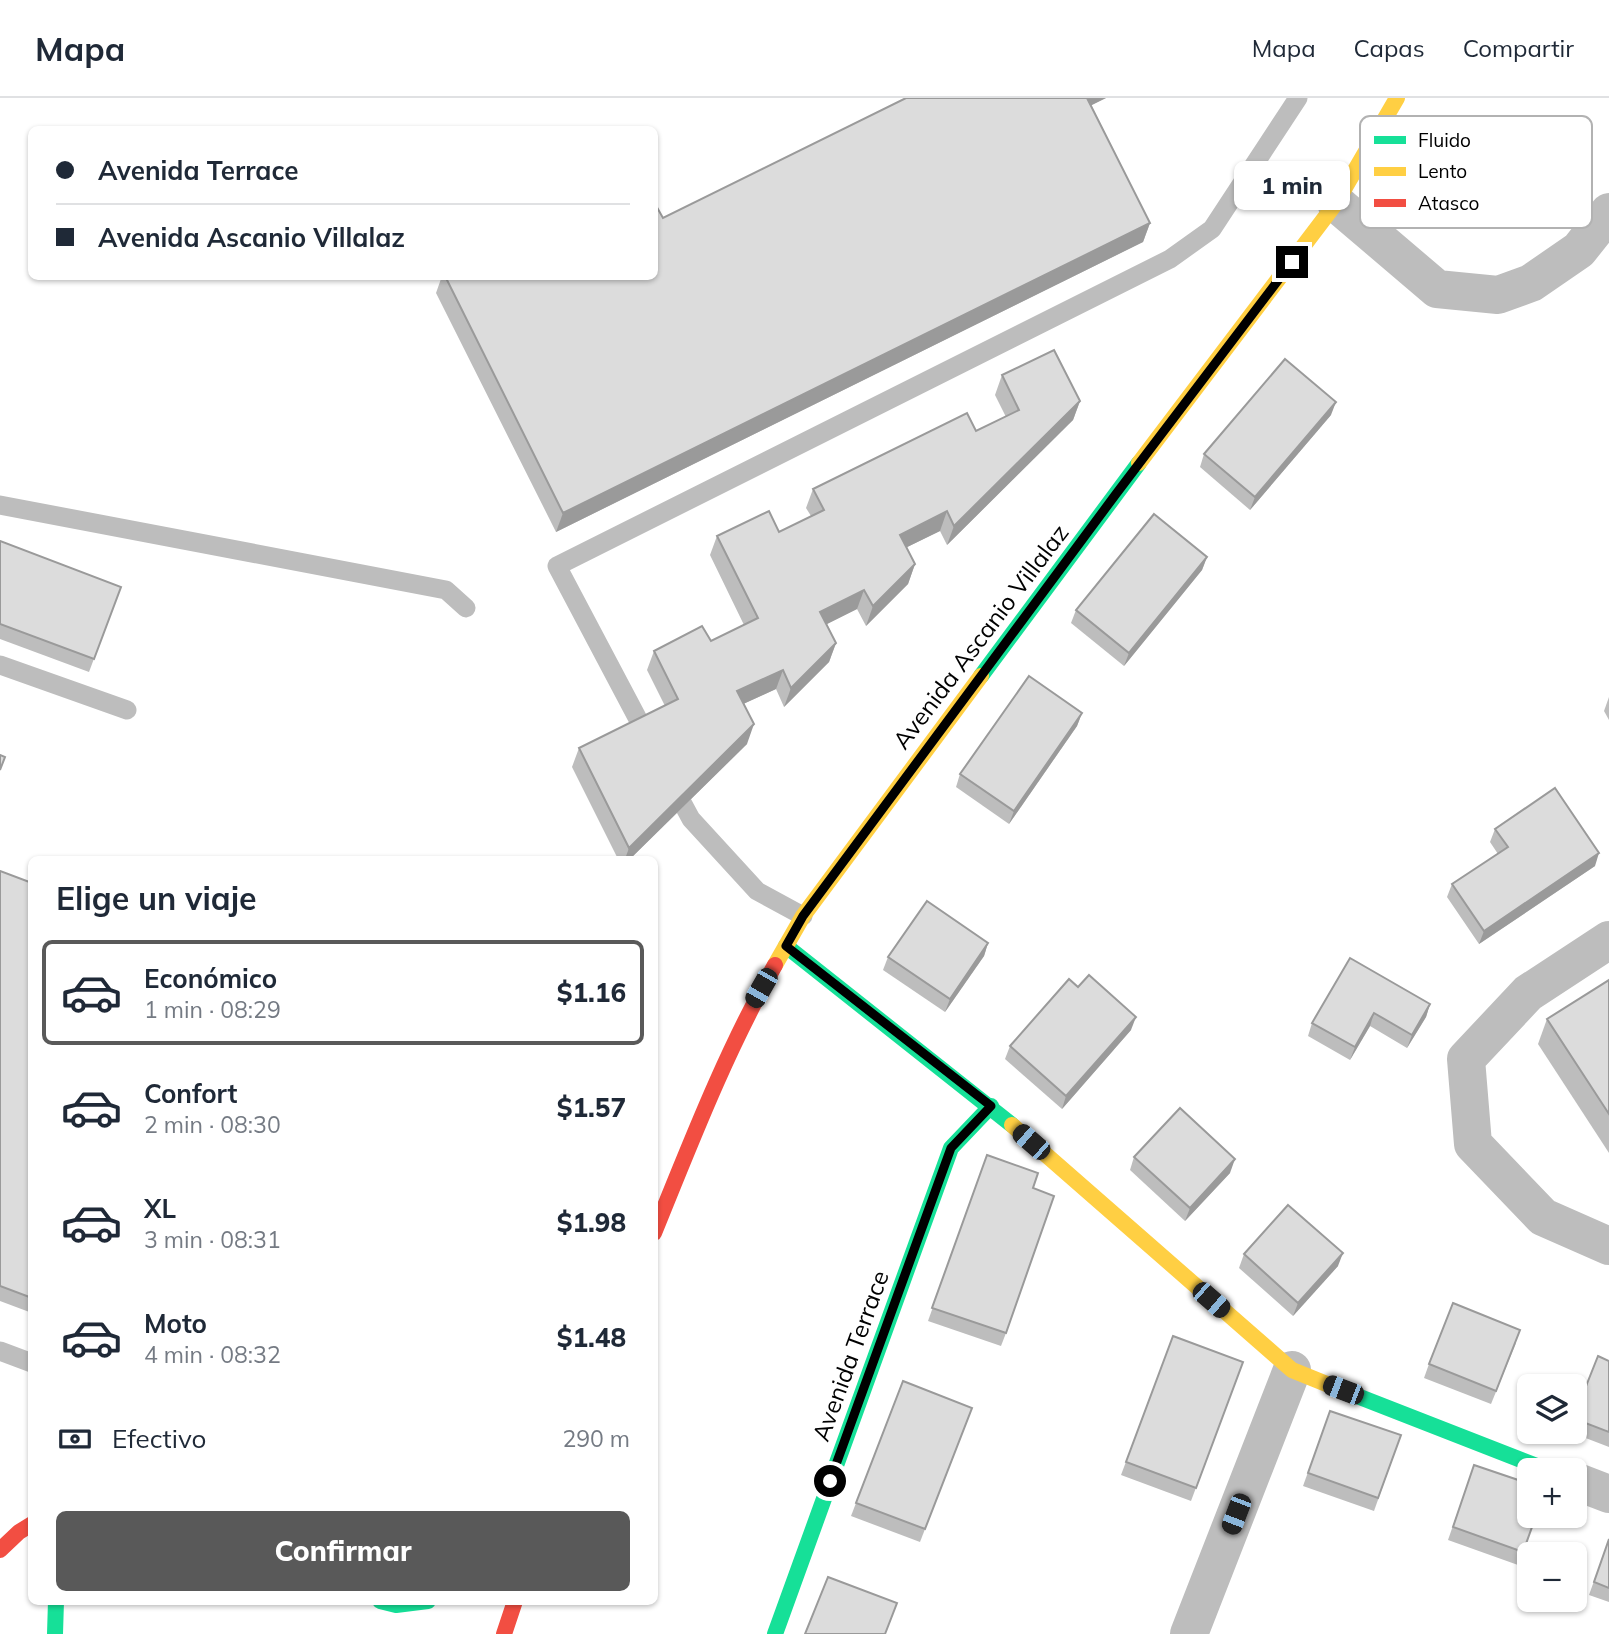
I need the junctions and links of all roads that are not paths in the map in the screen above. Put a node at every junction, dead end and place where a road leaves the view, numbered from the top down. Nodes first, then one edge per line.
1 (1298, 98) edge
2 (1397, 98) edge
3 (1387, 116) edge
4 (1360, 162) edge
5 (1336, 203) junction
6 (1609, 212) edge
7 (1360, 223) edge
8 (1365, 228) edge
9 (0, 505) edge
10 (466, 608) dead end
11 (0, 665) edge
12 (127, 710) dead end
13 (803, 916) junction
14 (1609, 940) edge
15 (786, 946) junction
16 (991, 1106) junction
17 (658, 1223) edge
18 (1609, 1246) edge
19 (0, 1351) edge
20 (28, 1362) edge
21 (1292, 1370) junction
22 (1517, 1458) edge
23 (1587, 1486) edge
24 (1609, 1494) edge
25 (17, 1527) edge
26 (0, 1550) edge
27 (56, 1605) edge
28 (514, 1605) edge
29 (55, 1634) edge
30 (504, 1634) edge
31 (775, 1634) edge
32 (1189, 1634) edge

1 - 13 lane
2 - 3 main road, Avenida Ascanio Villalaz
4 - 5 main road, Avenida Ascanio Villalaz
5 - 7 street
5 - 13 main road, Avenida Ascanio Villalaz
6 - 8 street
9 - 10 lane
11 - 12 lane
13 - 15 main road, Avenida Ascanio Villalaz
14 - 18 street
15 - 16 main road
15 - 17 main road, Avenida Ascanio Villalaz
16 - 21 main road
16 - 31 main road, Avenida Terrace
19 - 20 lane
21 - 22 main road
21 - 32 street
23 - 24 street
25 - 26 main road
27 - 29 main road
28 - 30 main road

